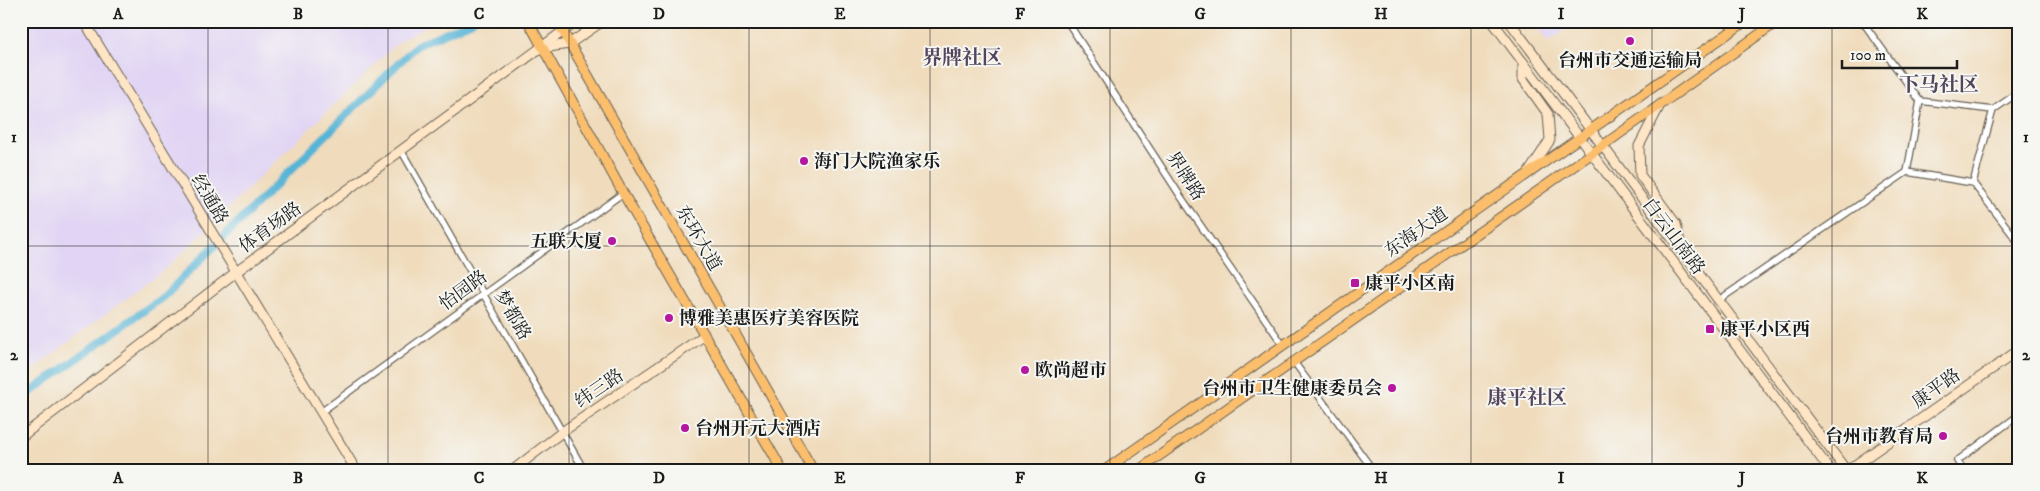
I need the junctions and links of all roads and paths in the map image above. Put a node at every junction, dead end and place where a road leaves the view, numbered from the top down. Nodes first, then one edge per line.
1 (84, 21) edge
2 (528, 21) edge
3 (557, 21) edge
4 (577, 21) edge
5 (603, 21) edge
6 (1067, 21) edge
7 (1492, 21) edge
8 (1509, 21) edge
9 (1746, 21) edge
10 (1778, 21) edge
11 (1862, 21) edge
12 (562, 31) junction
13 (569, 44) junction
14 (542, 48) junction
15 (1523, 62) junction
16 (2019, 92) edge
17 (1920, 101) junction
18 (1660, 104) junction
19 (1993, 110) junction
20 (1590, 129) junction
21 (1578, 137) junction
22 (1603, 146) junction
23 (401, 150) junction
24 (1592, 154) junction
25 (1907, 172) junction
26 (1528, 173) junction
27 (1973, 183) junction
28 (623, 193) junction
29 (2019, 243) edge
30 (1683, 252) junction
31 (236, 272) junction
32 (484, 294) junction
33 (1719, 300) junction
34 (705, 335) junction
35 (1283, 345) junction
36 (2019, 350) edge
37 (1294, 362) junction
38 (321, 412) junction
39 (2019, 415) edge
40 (562, 432) junction
41 (21, 437) edge
42 (356, 470) edge
43 (513, 470) edge
44 (584, 470) edge
45 (782, 470) edge
46 (813, 470) edge
47 (1105, 470) edge
48 (1139, 470) edge
49 (1373, 470) edge
50 (1830, 470) edge
51 (1847, 470) edge
52 (1964, 470) edge

1 - 31 main road, 经通路
2 - 14 main road
3 - 12 main road, 东环大道
4 - 12 main road, 体育场路
5 - 13 main road, 体育场路
6 - 35 street, 界牌路
7 - 15 main road, 白云山南路
8 - 20 main road, 白云山南路
9 - 20 main road, 东海大道
10 - 18 main road, 东海大道
11 - 17 street
12 - 13 main road, 东环大道
12 - 14 main road, 体育场路
13 - 14 main road, 体育场路
13 - 46 main road, 东环大道
14 - 23 main road, 体育场路
14 - 28 main road
15 - 21 main road, 白云山南路
15 - 26 main road
16 - 19 street
17 - 19 street
17 - 25 street
18 - 22 main road, 东海大道
18 - 30 main road
19 - 27 street
20 - 21 main road, 东海大道
20 - 22 main road, 白云山南路
21 - 24 main road, 白云山南路
21 - 26 main road, 东海大道
22 - 24 main road, 东海大道
22 - 30 main road, 白云山南路
23 - 31 main road, 体育场路
23 - 32 street, 梦都路
24 - 37 main road, 东海大道
24 - 50 main road, 白云山南路
25 - 27 street
25 - 33 street
26 - 35 main road, 东海大道
27 - 29 street
28 - 32 street, 怡园路
28 - 34 main road
30 - 33 main road, 白云山南路
31 - 38 main road, 经通路
31 - 41 main road, 体育场路
32 - 38 street, 怡园路
32 - 40 street, 梦都路
33 - 51 main road, 白云山南路
34 - 40 main road, 纬三路
34 - 45 main road
35 - 47 main road, 东海大道
36 - 51 main road, 康平路
37 - 48 main road, 东海大道
37 - 49 street
38 - 42 main road, 经通路
39 - 52 street
40 - 43 main road, 纬三路
40 - 44 street, 梦都路

